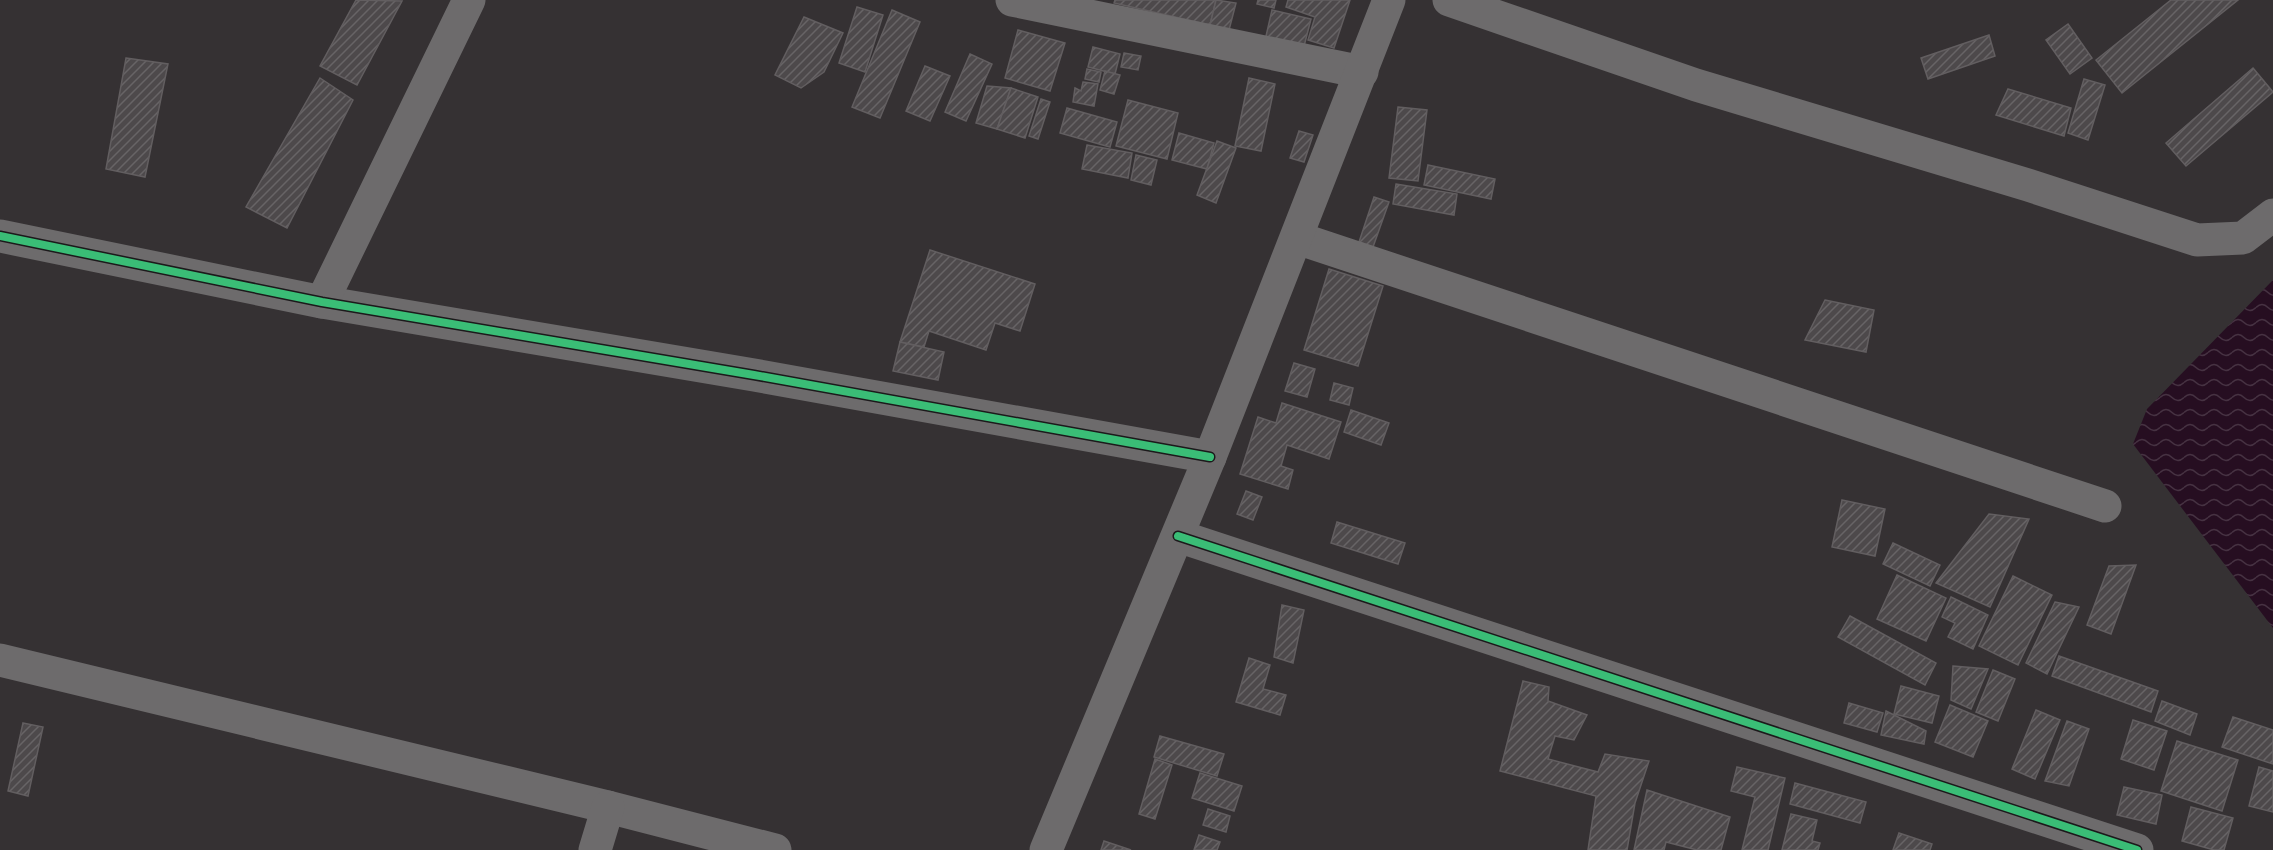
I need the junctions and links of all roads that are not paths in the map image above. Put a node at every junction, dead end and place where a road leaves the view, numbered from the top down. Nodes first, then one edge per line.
1 (469, 0) edge
2 (1012, 0) edge
3 (1389, 0) edge
4 (1449, 0) edge
5 (1362, 72) junction
6 (2273, 215) edge
7 (0, 236) edge
8 (1297, 238) junction
9 (322, 302) junction
10 (1210, 457) junction
11 (2105, 506) dead end
12 (1178, 536) junction
13 (0, 660) edge
14 (608, 807) junction
15 (595, 850) edge
16 (775, 850) edge
17 (1046, 850) edge
18 (2137, 850) edge

1 - 9 street
2 - 5 street
3 - 5 street
4 - 6 street
5 - 8 street
7 - 9 street
8 - 10 street
8 - 11 street
9 - 10 street
10 - 12 street
12 - 17 street
12 - 18 street
13 - 14 street
14 - 15 street
14 - 16 street

